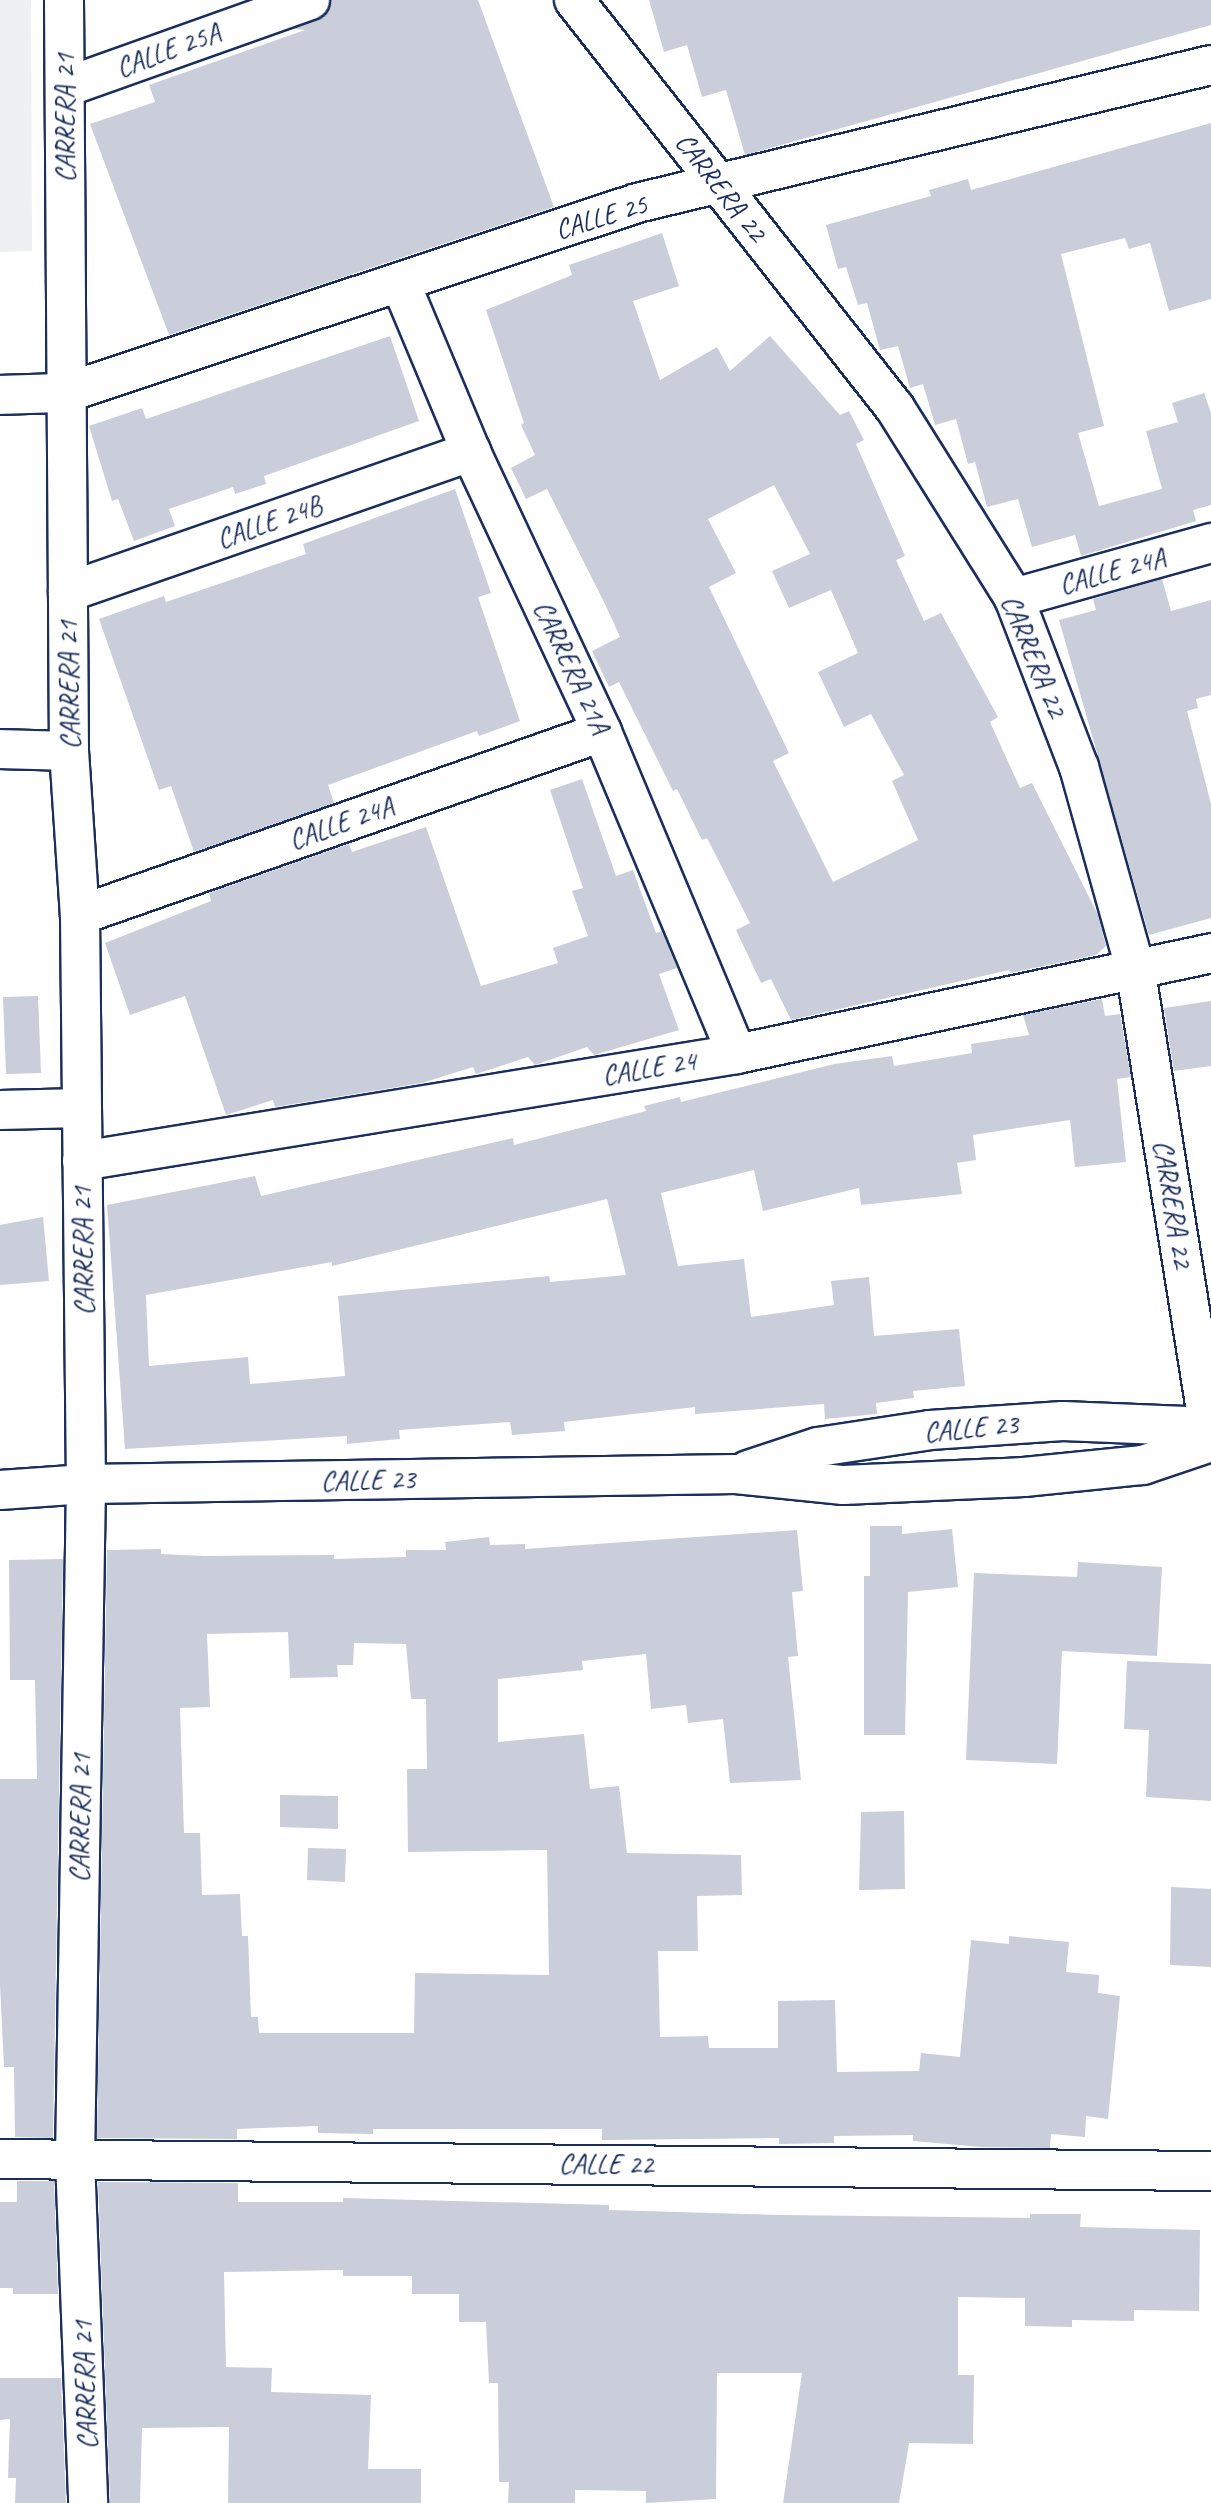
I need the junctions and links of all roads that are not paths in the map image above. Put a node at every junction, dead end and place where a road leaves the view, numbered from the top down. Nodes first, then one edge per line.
1 (64, 0) edge
2 (310, 0) edge
3 (573, 0) edge
4 (1211, 65) edge
5 (66, 87) junction
6 (718, 185) junction
7 (401, 282) junction
8 (65, 393) junction
9 (0, 395) edge
10 (471, 452) junction
11 (1211, 543) edge
12 (68, 592) junction
13 (1014, 598) junction
14 (603, 732) junction
15 (0, 749) edge
16 (69, 751) junction
17 (80, 915) junction
18 (1211, 953) edge
19 (1135, 967) junction
20 (737, 1054) junction
21 (81, 1108) junction
22 (0, 1110) edge
23 (82, 1161) junction
24 (1210, 1434) edge
25 (736, 1474) junction
26 (86, 1484) junction
27 (0, 1490) edge
28 (0, 2159) edge
29 (75, 2159) junction
30 (1211, 2171) edge
31 (88, 2503) edge

1 - 5 street, CARRERA 21
2 - 5 street, CALLE 25A
3 - 6 street, CARRERA 22
4 - 6 street, CALLE 25
5 - 8 street, CARRERA 21
6 - 7 street, CALLE 25
6 - 13 street, CARRERA 22
7 - 8 street, CALLE 25
7 - 10 street, CARRERA 21A
8 - 9 street, CALLE 25
8 - 12 street, CARRERA 21
10 - 12 street, CALLE 24B
10 - 14 street, CARRERA 21A
11 - 13 street, CALLE 24A
12 - 16 street, CARRERA 21
13 - 19 street, CARRERA 22
14 - 17 street, CALLE 24A
14 - 20 street, CARRERA 21A
15 - 16 street
16 - 17 street, CARRERA 21
17 - 21 street, CARRERA 21
18 - 19 street, CALLE 24
19 - 20 street, CALLE 24
19 - 24 street, CARRERA 22
20 - 23 street, CALLE 24
21 - 22 street
21 - 23 street, CARRERA 21
23 - 26 street, CARRERA 21
24 - 25 street, CALLE 23
24 - 25 street, CALLE 23
25 - 26 street, CALLE 23
26 - 27 street, CALLE 23
26 - 29 street, CARRERA 21
28 - 29 street, CALLE 22
29 - 30 street, CALLE 22
29 - 31 street, CARRERA 21

